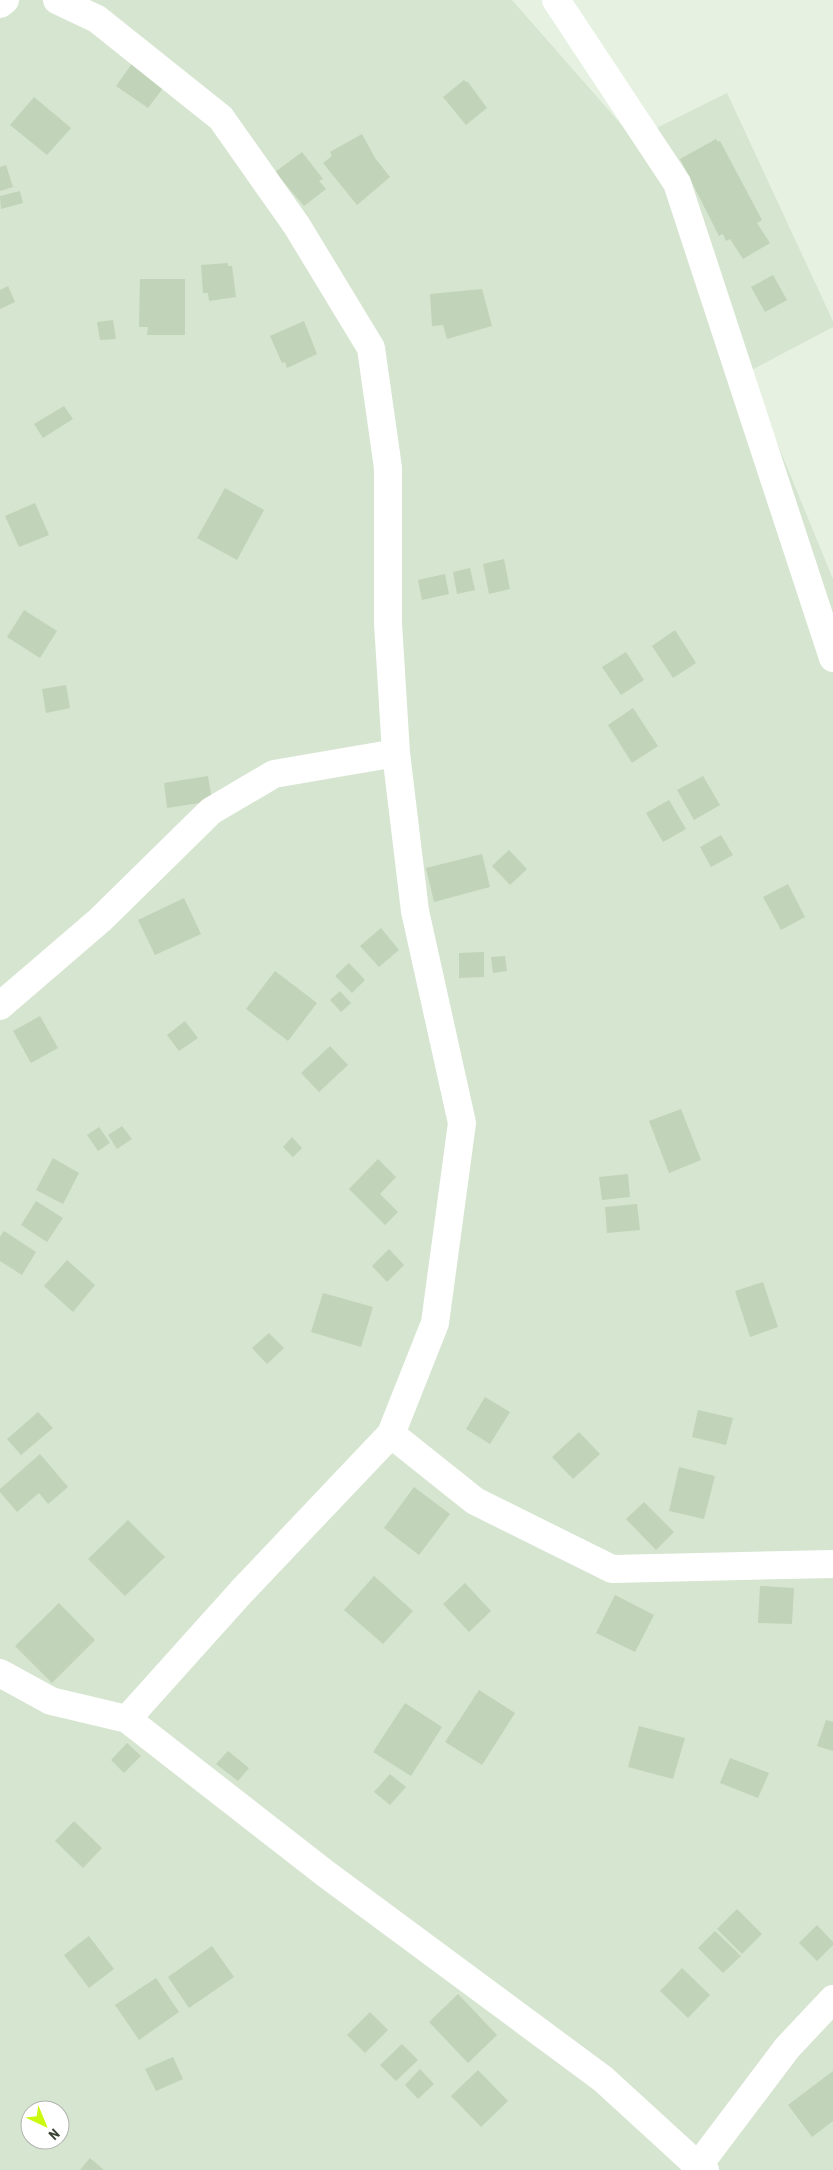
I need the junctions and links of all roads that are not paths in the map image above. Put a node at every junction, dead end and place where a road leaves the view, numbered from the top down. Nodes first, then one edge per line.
1 (5, 0) edge
2 (57, 0) edge
3 (556, 0) edge
4 (0, 4) edge
5 (833, 658) edge
6 (396, 753) junction
7 (0, 1006) edge
8 (390, 1434) junction
9 (833, 1564) edge
10 (0, 1673) edge
11 (127, 1719) junction
12 (833, 1999) edge
13 (699, 2168) edge

1 - 4 street
2 - 6 street
3 - 5 street
6 - 7 street
6 - 8 street
8 - 9 street
8 - 11 street
10 - 11 street
11 - 13 street
12 - 13 street

